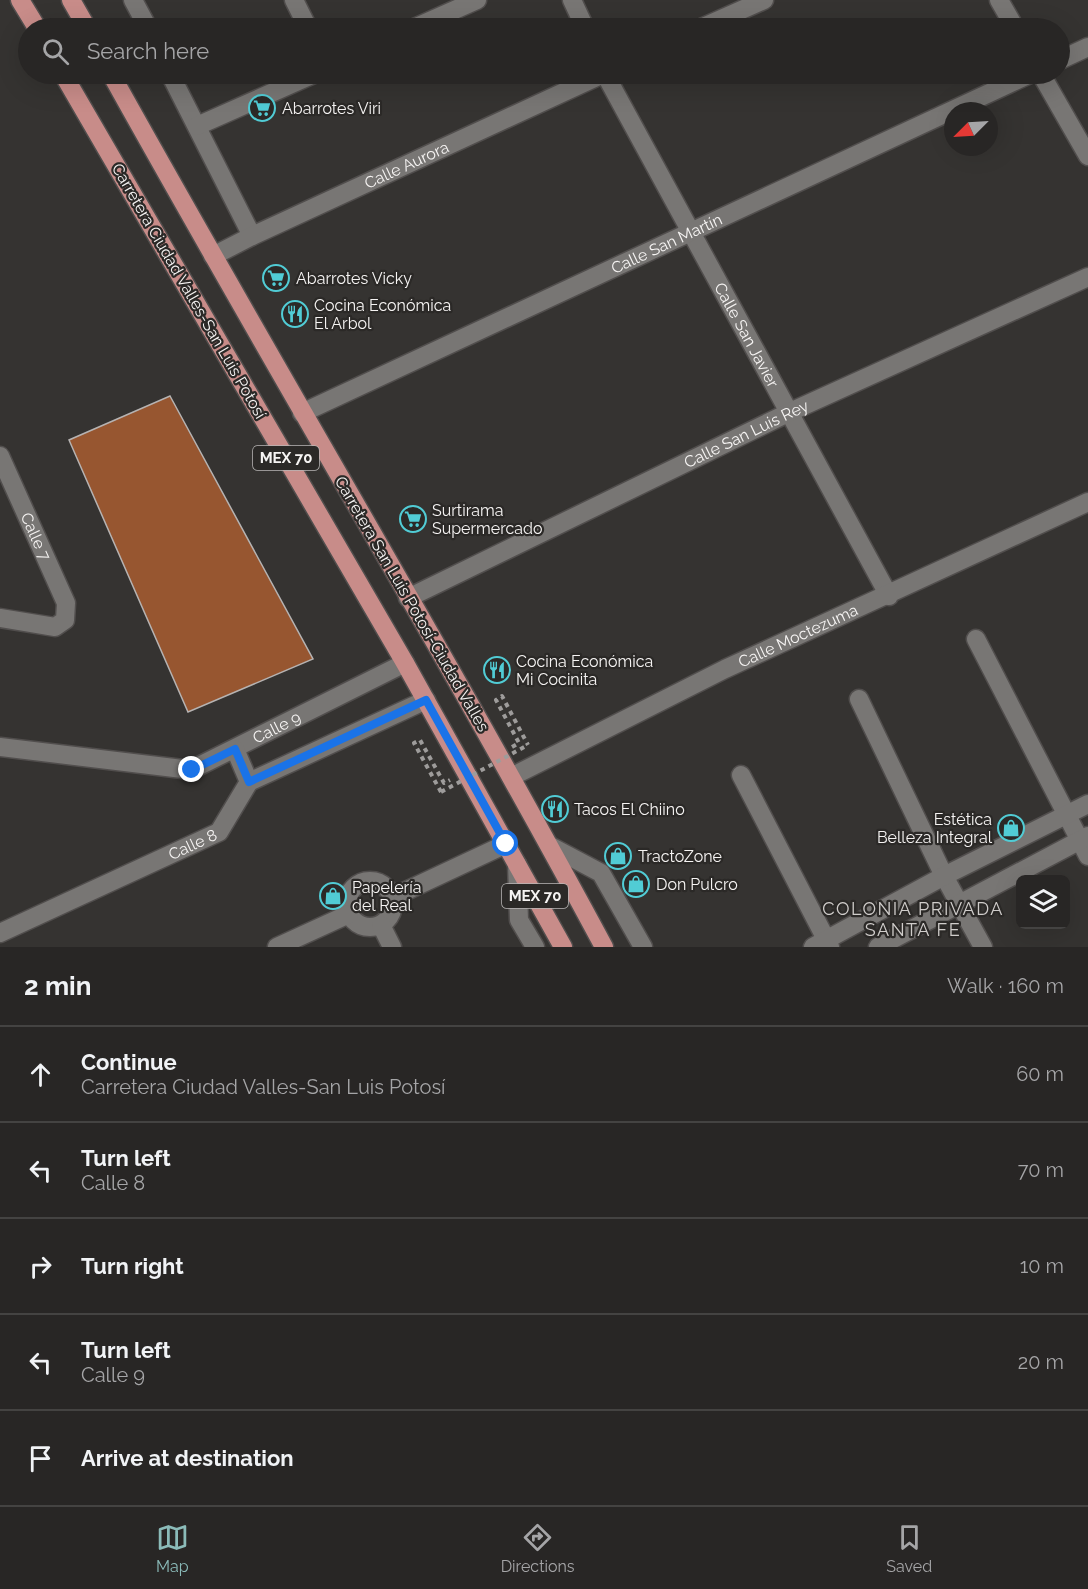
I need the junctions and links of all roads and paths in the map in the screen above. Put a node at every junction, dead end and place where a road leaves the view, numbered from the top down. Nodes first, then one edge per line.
1 (20, 0) edge
2 (71, 0) edge
3 (133, 0) edge
4 (294, 0) edge
5 (477, 0) edge
6 (572, 0) edge
7 (764, 0) edge
8 (999, 0) edge
9 (438, 8) edge
10 (31, 18) edge
11 (81, 18) edge
12 (143, 18) edge
13 (303, 18) edge
14 (426, 18) edge
15 (580, 18) edge
16 (724, 18) edge
17 (1010, 18) edge
18 (1088, 47) edge
19 (1070, 55) edge
20 (69, 84) edge
21 (117, 84) edge
22 (175, 84) edge
23 (292, 84) edge
24 (582, 84) edge
25 (610, 84) edge
26 (1009, 84) edge
27 (1047, 84) edge
28 (197, 126) junction
29 (1088, 156) edge
30 (691, 232) junction
31 (252, 236) junction
32 (213, 256) junction
33 (1088, 277) edge
34 (790, 412) junction
35 (302, 413) junction
36 (0, 456) edge
37 (1088, 502) edge
38 (889, 596) junction
39 (408, 598) junction
40 (0, 618) edge
41 (976, 639) dead end
42 (405, 663) junction
43 (859, 699) dead end
44 (426, 700) junction
45 (528, 745) dead end
46 (0, 747) edge
47 (235, 749) junction
48 (741, 775) dead end
49 (511, 777) junction
50 (249, 782) junction
51 (441, 792) dead end
52 (1088, 804) edge
53 (1065, 815) junction
54 (506, 844) junction
55 (1085, 844) edge
56 (550, 846) junction
57 (517, 864) junction
58 (944, 876) junction
59 (393, 897) junction
60 (958, 902) junction
61 (349, 914) junction
62 (381, 925) junction
63 (1, 929) edge
64 (823, 945) edge
65 (277, 947) edge
66 (392, 947) edge
67 (535, 947) edge
68 (563, 947) edge
69 (604, 947) edge
70 (643, 947) edge
71 (878, 947) edge
72 (983, 947) edge

1 - 10 main road
2 - 11 main road
3 - 12 street
4 - 13 street
5 - 9 street
6 - 15 street
7 - 16 street
8 - 17 street
9 - 14 street
18 - 19 street
20 - 42 main road, Carretera Ciudad Valles-San Luis Potosí / MEX 70
21 - 32 main road, Carretera San Luis Potosí-Ciudad Valles / MEX 70
22 - 28 street
23 - 28 street
24 - 31 street, Calle Aurora
25 - 30 street, Calle San Javier
26 - 30 street, Calle San Martín
27 - 29 street
28 - 31 street
30 - 34 street, Calle San Javier
30 - 35 street, Calle San Martín
31 - 32 street, Calle Aurora
32 - 35 main road, Carretera San Luis Potosí-Ciudad Valles / MEX 70
33 - 34 street, Calle San Luis Rey
34 - 38 street, Calle San Javier
34 - 39 street, Calle San Luis Rey
35 - 39 main road, Carretera San Luis Potosí-Ciudad Valles / MEX 70
36 - 40 street, Calle 7
37 - 38 street, Calle Moctezuma
38 - 49 street, Calle Moctezuma
39 - 49 main road, Carretera San Luis Potosí-Ciudad Valles / MEX 70
41 - 53 street
42 - 44 main road, Carretera Ciudad Valles-San Luis Potosí / MEX 70
42 - 47 street, Calle 9
43 - 58 street
44 - 50 street
44 - 54 main road, Carretera Ciudad Valles-San Luis Potosí / MEX 70
45 - 51 path, bridge
46 - 47 street, Calle 9
47 - 50 street
48 - 64 street
49 - 56 main road, Carretera San Luis Potosí-Ciudad Valles / MEX 70
50 - 63 street, Calle 8
52 - 53 street
53 - 55 street
53 - 58 street
54 - 57 main road, Carretera Ciudad Valles-San Luis Potosí / MEX 70
54 - 59 street
55 - 60 street
56 - 69 main road, Carretera San Luis Potosí-Ciudad Valles / MEX 70
56 - 70 street
57 - 67 street
57 - 68 main road, Carretera Ciudad Valles-San Luis Potosí / MEX 70
58 - 60 street
58 - 64 street
59 - 61 street
59 - 62 street
60 - 71 street
60 - 72 street
61 - 62 street
61 - 65 street
62 - 66 street

